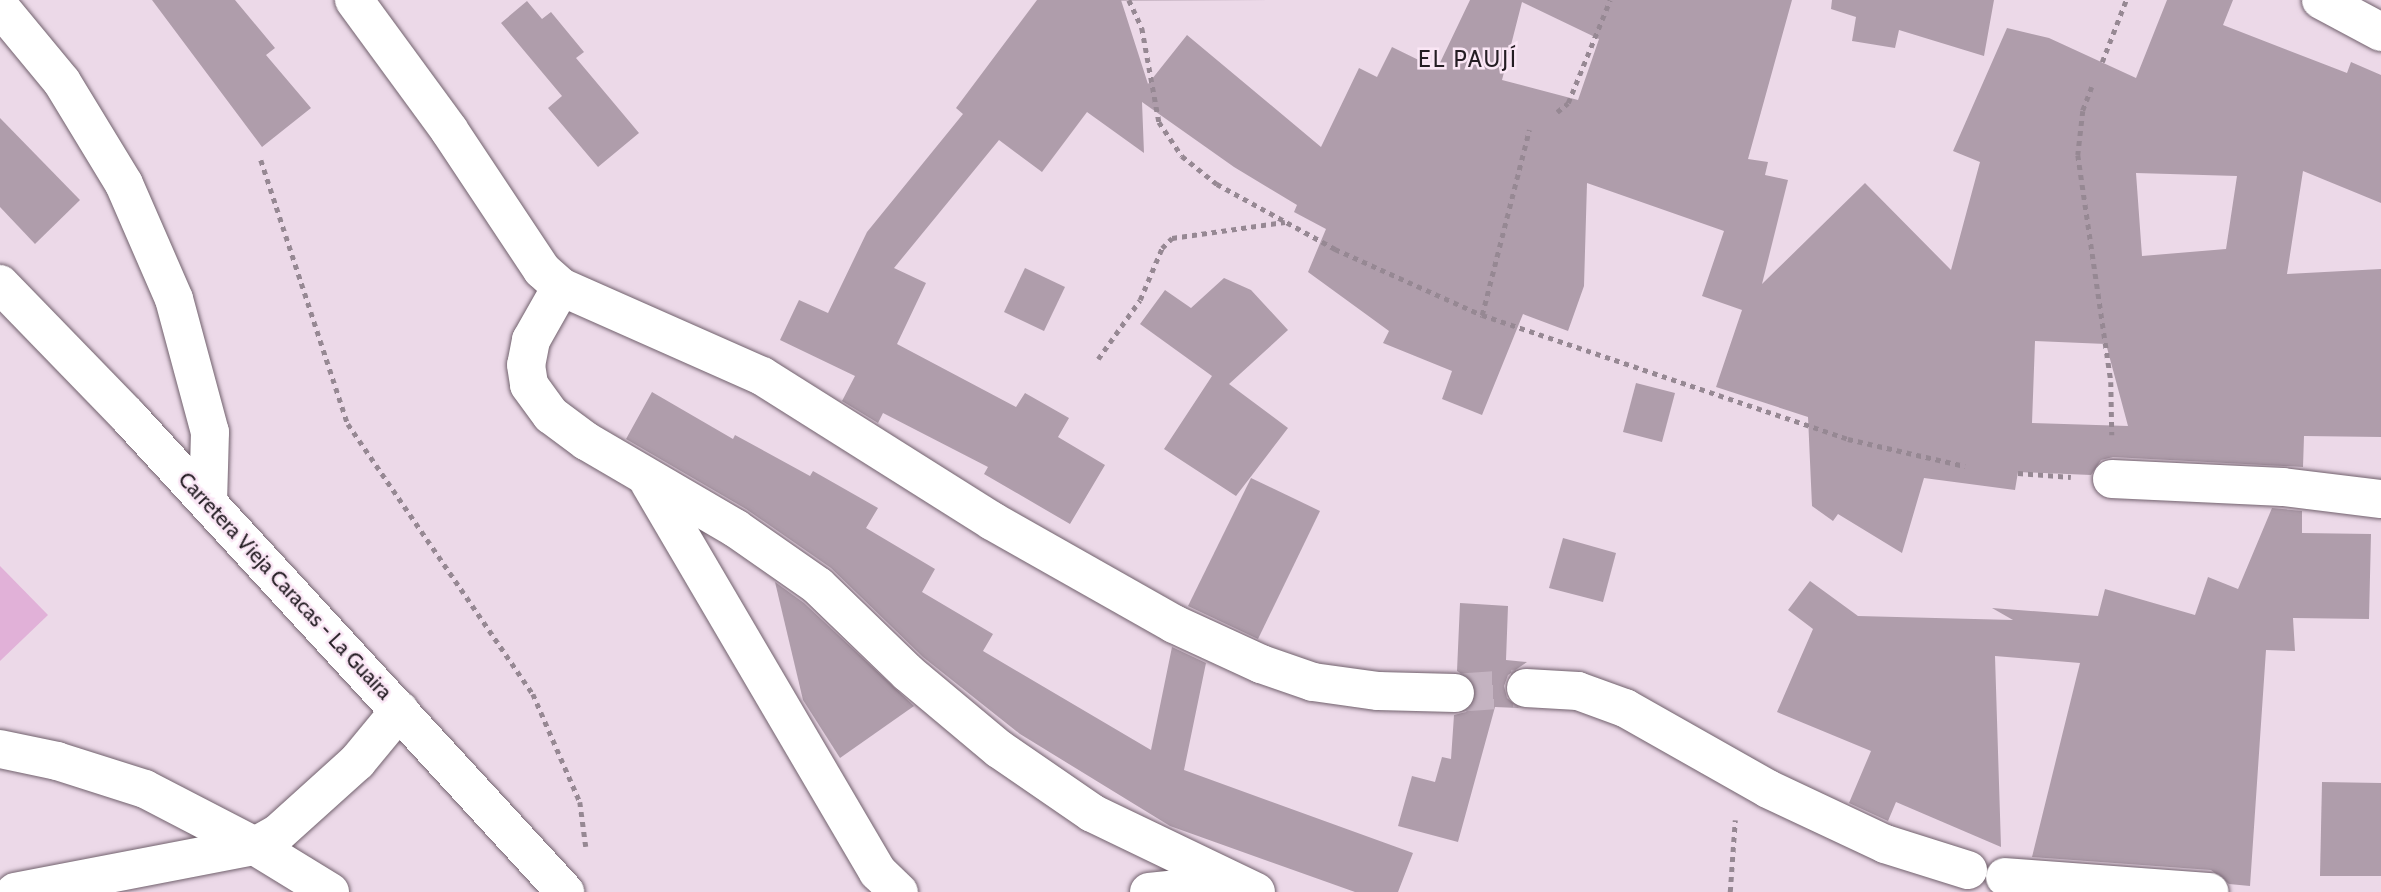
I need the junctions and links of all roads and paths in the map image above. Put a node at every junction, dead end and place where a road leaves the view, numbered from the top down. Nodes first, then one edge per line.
1 (354, 0) edge
2 (1129, 0) edge
3 (1610, 0) edge
4 (2126, 0) edge
5 (2321, 0) edge
6 (0, 8) edge
7 (2381, 32) edge
8 (2102, 62) dead end
9 (2092, 86) dead end
10 (1557, 112) dead end
11 (1529, 130) dead end
12 (261, 160) dead end
13 (1285, 222) junction
14 (0, 284) edge
15 (561, 287) junction
16 (1482, 315) junction
17 (1098, 359) dead end
18 (1965, 466) dead end
19 (2018, 473) dead end
20 (646, 477) junction
21 (2112, 479) junction
22 (2381, 499) edge
23 (208, 502) junction
24 (1526, 688) tunnel mouth
25 (1455, 693) tunnel mouth
26 (400, 710) junction
27 (0, 749) edge
28 (1732, 768) junction
29 (255, 846) junction
30 (585, 853) dead end
31 (1969, 870) dead end
32 (2006, 877) dead end
33 (15, 892) edge
34 (330, 892) edge
35 (565, 892) edge
36 (899, 892) edge
37 (1149, 892) edge
38 (1234, 892) edge
39 (1256, 892) edge
40 (1730, 892) edge
41 (2208, 892) edge

1 - 15 street
2 - 13 path
3 - 10 path
4 - 8 path
5 - 7 street
6 - 23 street
9 - 21 path
11 - 16 path
12 - 30 path
13 - 16 path
13 - 17 path
14 - 23 street, Carretera Vieja Caracas - La Guaira
15 - 20 street
15 - 25 street
16 - 18 path
19 - 21 path
20 - 36 street
20 - 39 street
21 - 22 street
23 - 26 street, Carretera Vieja Caracas - La Guaira
24 - 28 street
26 - 29 street
26 - 35 street, Carretera Vieja Caracas - La Guaira
27 - 29 street
28 - 31 street
28 - 40 path
29 - 33 street
29 - 34 street
32 - 41 street
37 - 38 street

